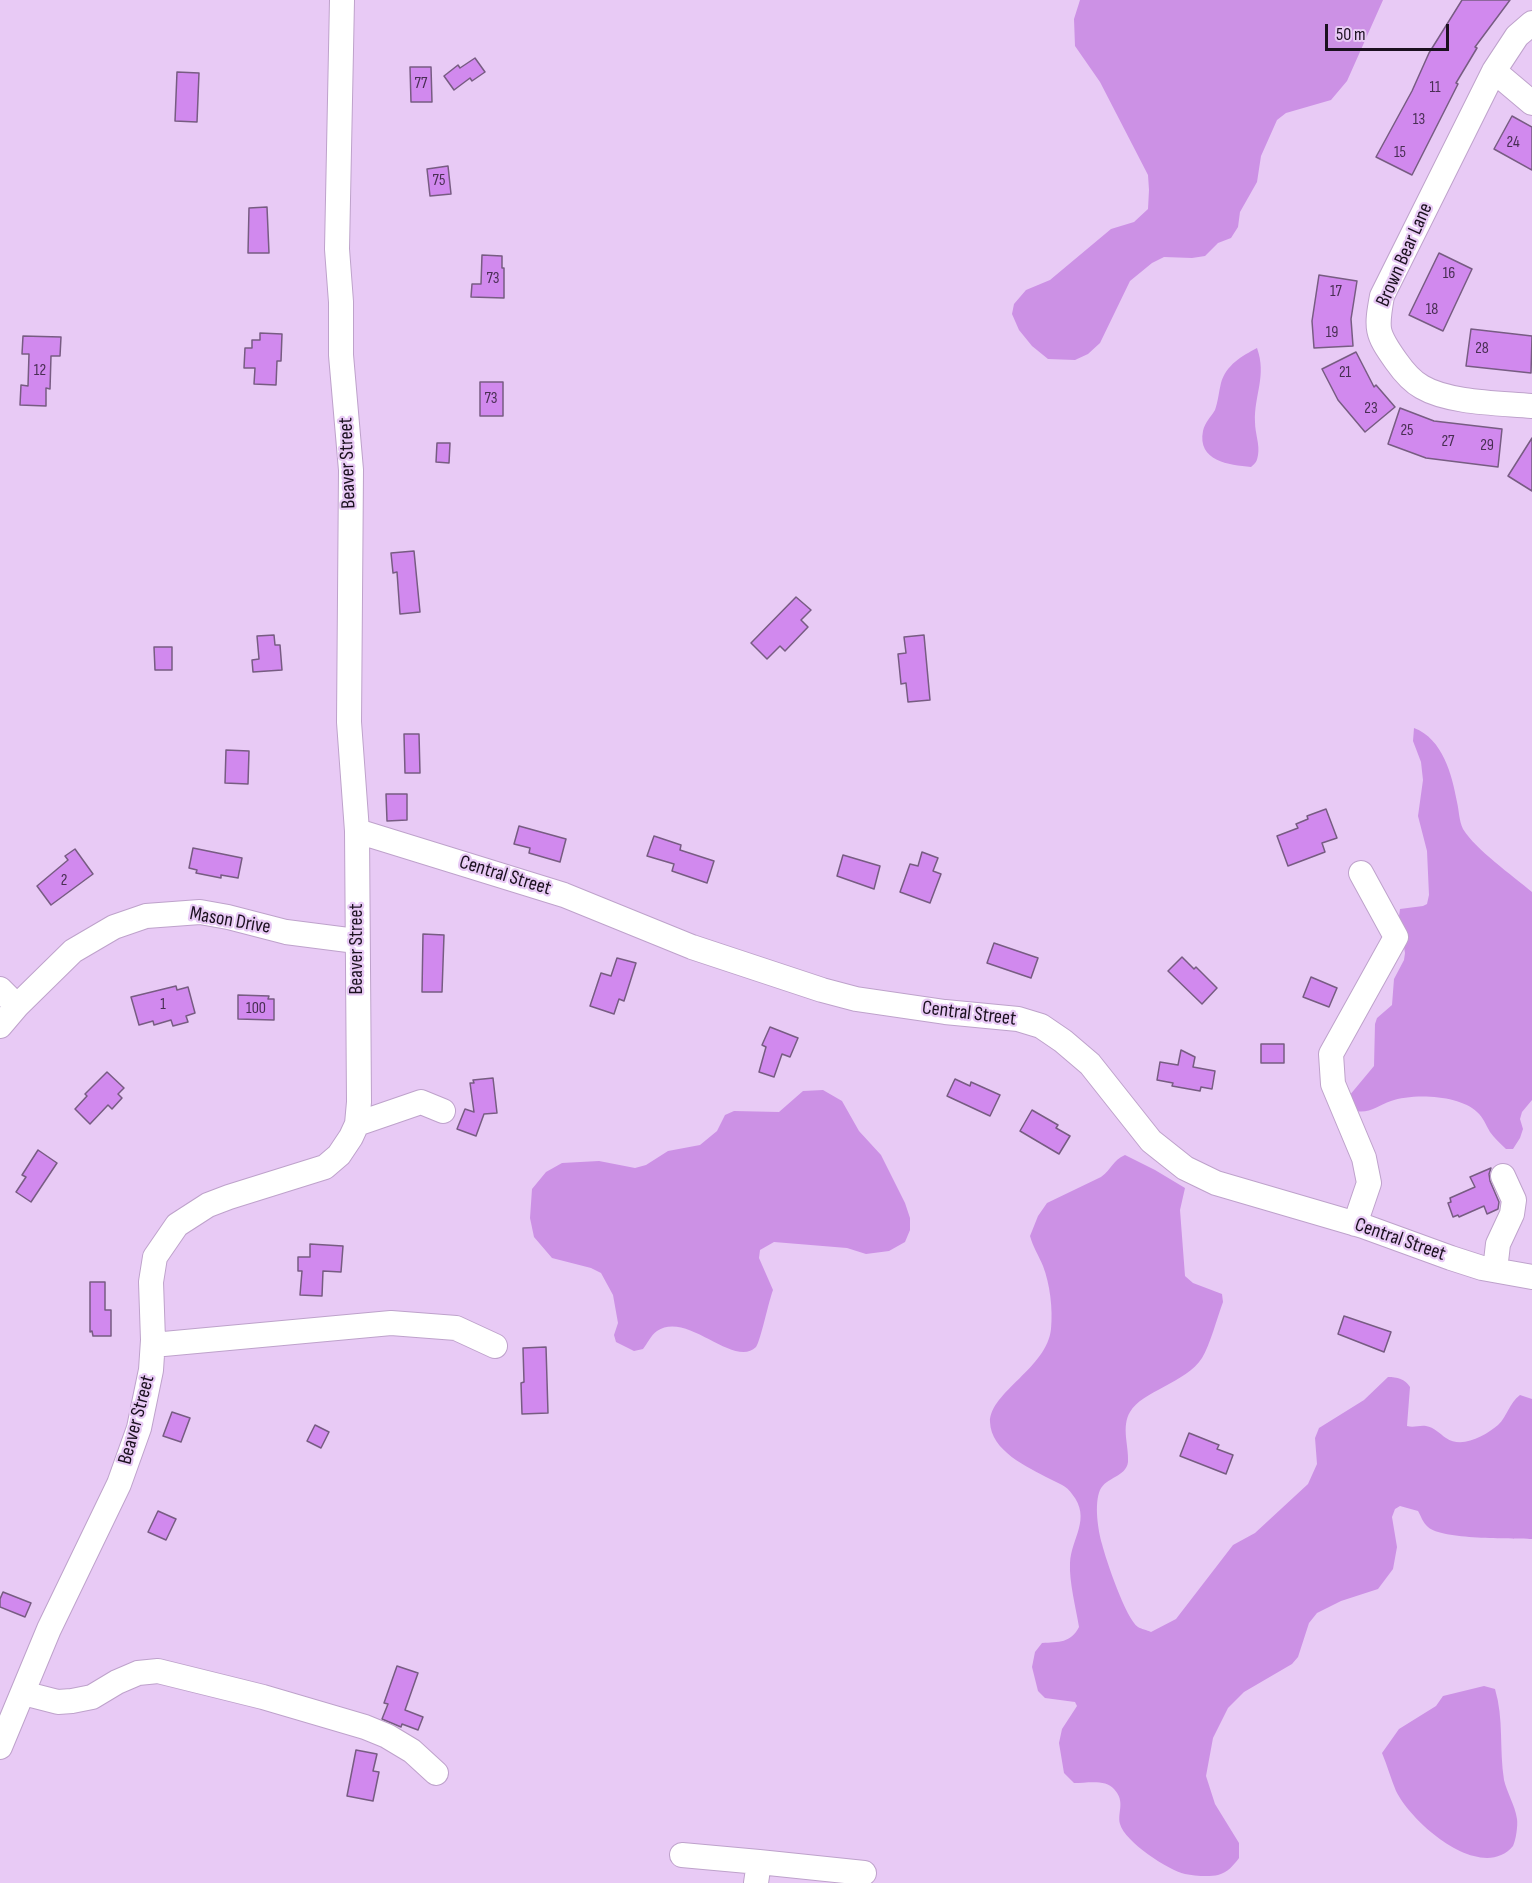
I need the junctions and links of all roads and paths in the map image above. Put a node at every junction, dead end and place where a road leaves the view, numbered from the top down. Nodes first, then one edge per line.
1 (342, 0) edge
2 (1532, 23) edge
3 (1494, 71) junction
4 (1532, 103) edge
5 (1532, 406) edge
6 (357, 831) junction
7 (1361, 873) dead end
8 (356, 941) junction
9 (0, 989) edge
10 (17, 1006) junction
11 (0, 1026) edge
12 (443, 1111) dead end
13 (357, 1124) junction
14 (1503, 1176) dead end
15 (1355, 1224) junction
16 (1495, 1270) junction
17 (1532, 1276) edge
18 (153, 1345) junction
19 (495, 1346) dead end
20 (23, 1693) junction
21 (0, 1747) edge
22 (436, 1773) dead end
23 (682, 1855) dead end
24 (757, 1873) edge
25 (864, 1873) dead end

1 - 6 street, Beaver Street
2 - 3 street, Brown Bear Lane
3 - 4 street
3 - 5 street, Brown Bear Lane
6 - 8 street, Beaver Street
6 - 15 street, Central Street
7 - 15 street
8 - 10 street, Mason Drive
8 - 13 street, Beaver Street
9 - 10 street
10 - 11 street, Mason Drive
12 - 13 street
13 - 18 street, Beaver Street
14 - 16 street
15 - 16 street, Central Street
16 - 17 street, Central Street
18 - 19 street
18 - 20 street, Beaver Street
20 - 21 street, Beaver Street
20 - 22 street
23 - 24 street
24 - 25 street

